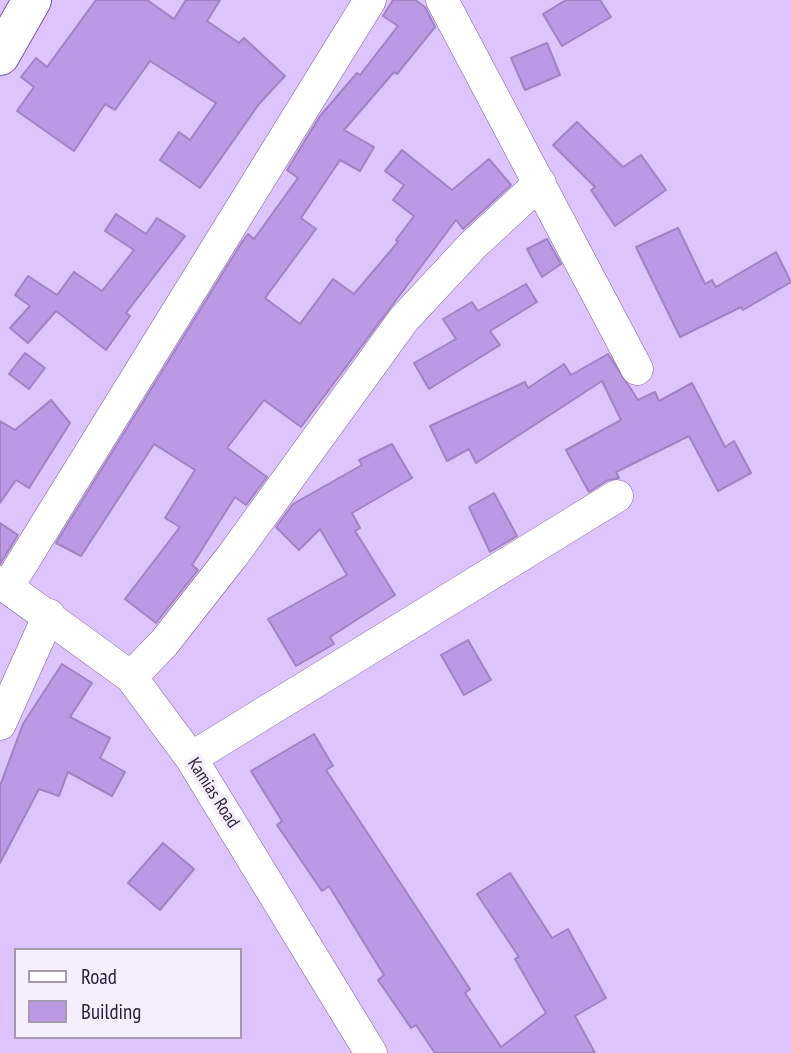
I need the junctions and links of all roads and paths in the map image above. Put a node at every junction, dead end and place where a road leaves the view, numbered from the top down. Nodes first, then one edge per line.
1 (32, 0) edge
2 (370, 0) edge
3 (442, 0) edge
4 (0, 57) edge
5 (540, 183) junction
6 (637, 369) dead end
7 (617, 496) dead end
8 (4, 584) edge
9 (49, 615) junction
10 (131, 677) junction
11 (0, 724) edge
12 (191, 758) junction
13 (371, 1053) edge

1 - 4 main road
2 - 8 street
3 - 5 street
5 - 6 street
5 - 10 street
7 - 12 street
8 - 9 street, Kamias Road
9 - 10 street, Kamias Road
9 - 11 street
10 - 12 street, Kamias Road
12 - 13 street, Kamias Road

